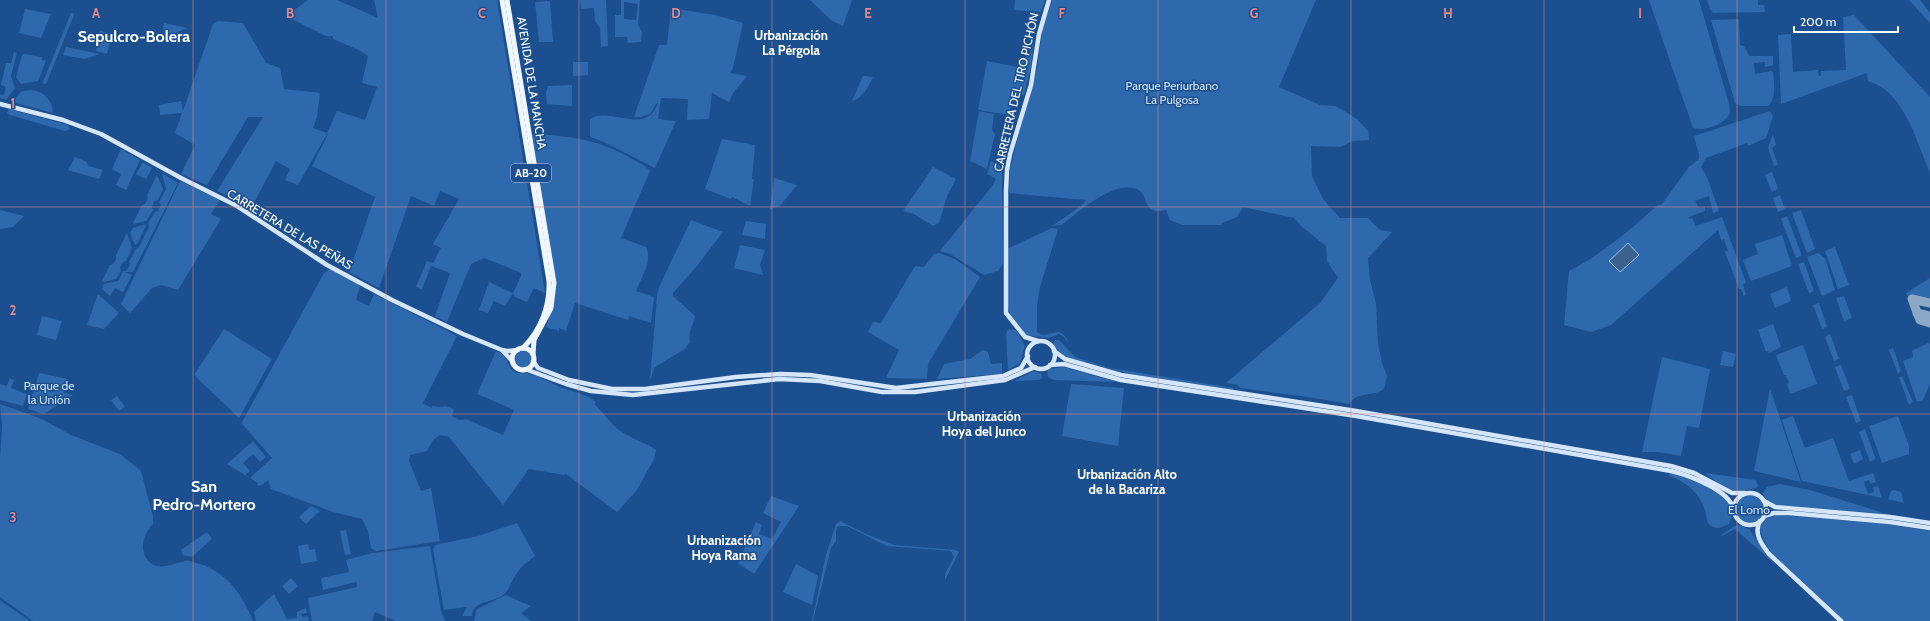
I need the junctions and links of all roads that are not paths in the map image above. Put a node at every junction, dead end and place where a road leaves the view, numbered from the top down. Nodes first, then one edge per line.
1 (502, 0) edge
2 (507, 0) edge
3 (1049, 0) edge
4 (0, 104) edge
5 (1026, 337) junction
6 (1038, 341) junction
7 (526, 345) junction
8 (502, 350) junction
9 (1054, 351) junction
10 (533, 354) junction
11 (1028, 354) junction
12 (533, 361) junction
13 (513, 362) junction
14 (1050, 365) junction
15 (1036, 367) junction
16 (525, 369) junction
17 (1745, 493) junction
18 (1764, 501) junction
19 (1733, 509) junction
20 (1764, 516) junction
21 (1760, 521) junction
22 (1930, 523) edge
23 (1747, 524) junction
24 (1930, 528) edge
25 (1759, 538) junction
26 (1841, 621) edge

1 - 7 main road, AVENIDA DE LA MANCHA / AB-20
2 - 7 main road, AVENIDA DE LA MANCHA / AB-20
3 - 5 main road, CARRETERA DEL TIRO PICHÓN
4 - 8 main road, CARRETERA DE LAS PEÑAS
5 - 6 main road
5 - 11 main road
6 - 9 main road
6 - 11 main road
7 - 8 main road
7 - 10 main road, AVENIDA DE LA MANCHA
7 - 10 main road
7 - 13 main road
8 - 13 main road
9 - 14 main road
9 - 17 main road
10 - 12 main road
11 - 12 main road
11 - 15 main road
12 - 16 main road
13 - 16 main road
14 - 15 main road
14 - 19 main road
15 - 16 main road
17 - 18 main road
17 - 19 main road
18 - 20 main road
18 - 22 main road
19 - 23 main road
20 - 21 main road
20 - 24 main road
21 - 23 main road
21 - 25 main road
23 - 25 main road
25 - 26 main road

